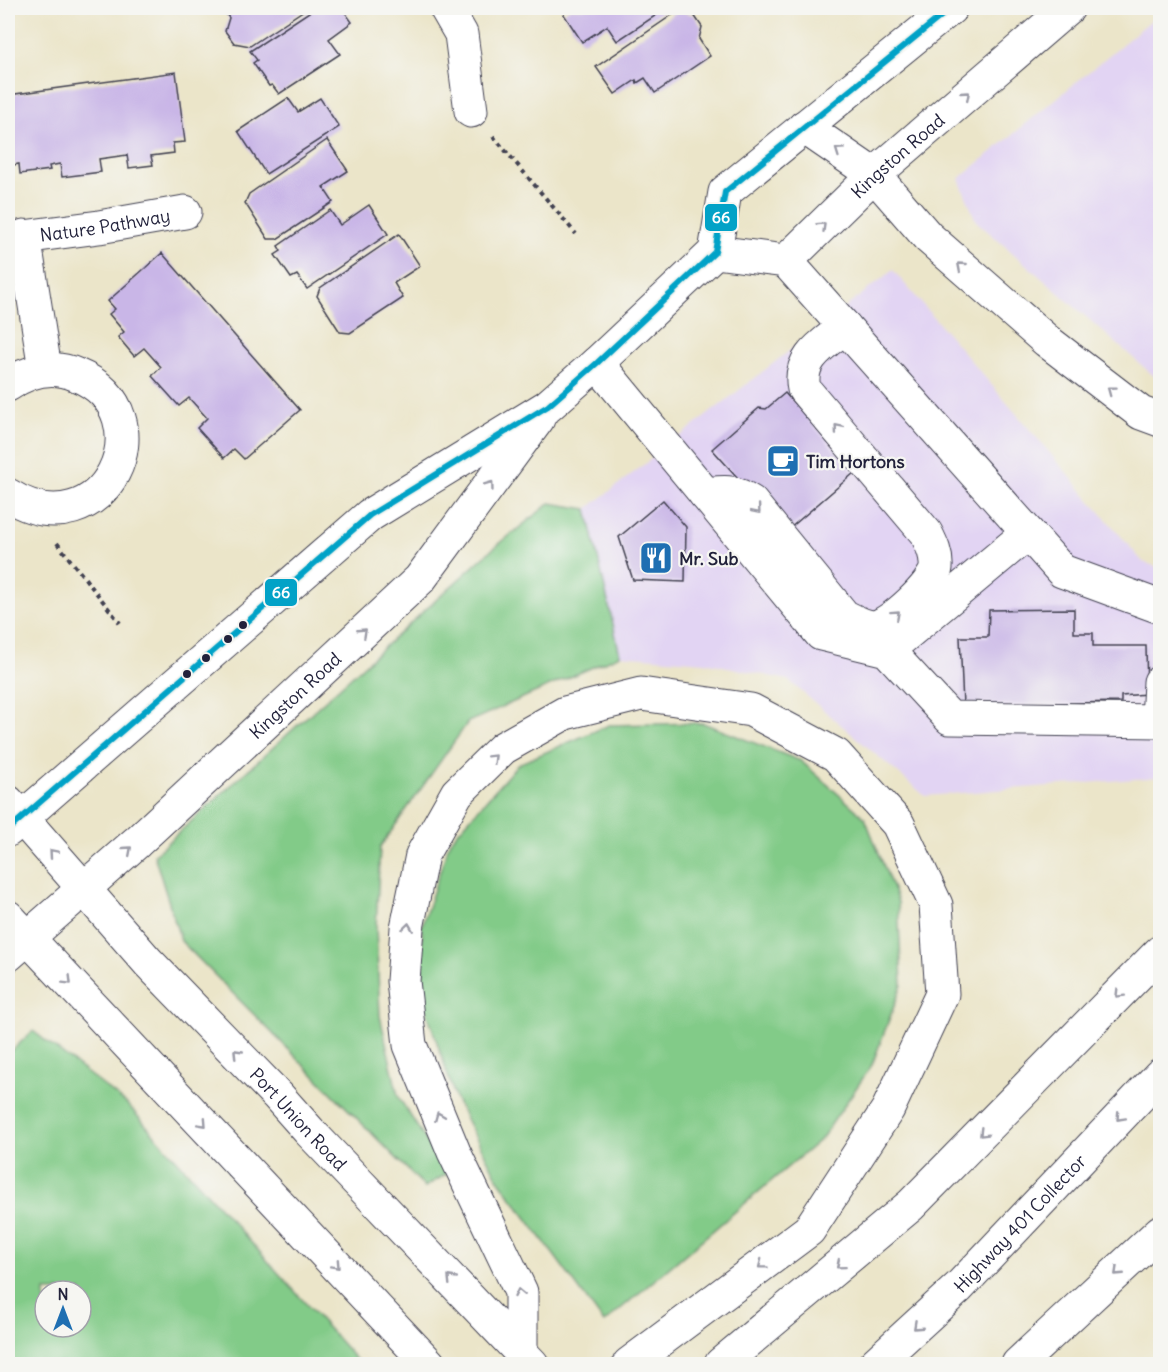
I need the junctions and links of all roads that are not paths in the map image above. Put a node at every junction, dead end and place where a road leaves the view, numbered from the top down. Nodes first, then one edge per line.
1 (446, 8) edge
2 (951, 8) edge
3 (1068, 8) edge
4 (471, 111) road end
5 (804, 127) junction
6 (874, 175) junction
7 (185, 212) dead end
8 (16, 238) edge
9 (715, 252) junction
10 (786, 261) junction
11 (845, 327) junction
12 (597, 363) junction
13 (45, 369) junction
14 (8, 386) edge
15 (548, 406) junction
16 (1161, 420) edge
17 (705, 494) junction
18 (8, 495) edge
19 (1028, 533) junction
20 (1161, 607) edge
21 (887, 650) junction
22 (1161, 682) edge
23 (12, 817) edge
24 (83, 888) junction
25 (14, 937) edge
26 (1161, 952) edge
27 (1161, 1075) edge
28 (1161, 1232) edge
29 (526, 1358) edge
30 (429, 1365) edge
31 (628, 1365) edge
32 (721, 1365) edge
33 (875, 1365) edge
34 (1018, 1365) edge

1 - 4 main road
2 - 5 main road
6 -> 3 main road, Kingston Road
6 -> 5 main road
5 - 9 main road
10 -> 6 main road, Kingston Road
16 -> 6 main road
7 - 8 main road, Nature Pathway
8 - 13 main road, Nature Pathway
9 - 10 main road
9 - 12 main road, Kingston Road
10 - 11 main road
17 -> 11 main road
11 - 19 main road
12 - 15 main road, Kingston Road
12 - 17 main road
13 - 14 main road
13 - 18 main road
15 - 23 main road, Kingston Road
24 -> 15 main road, Kingston Road
17 - 21 main road
19 - 20 main road
19 - 21 main road
21 - 22 main road
24 -> 23 main road, Port Union Road
24 - 25 main road, Kingston Road
29 -> 24 main road, Port Union Road
25 -> 30 main road
26 -> 32 main road
27 -> 33 main road, Highway 401 Collector
28 -> 34 main road
29 -> 31 main road

